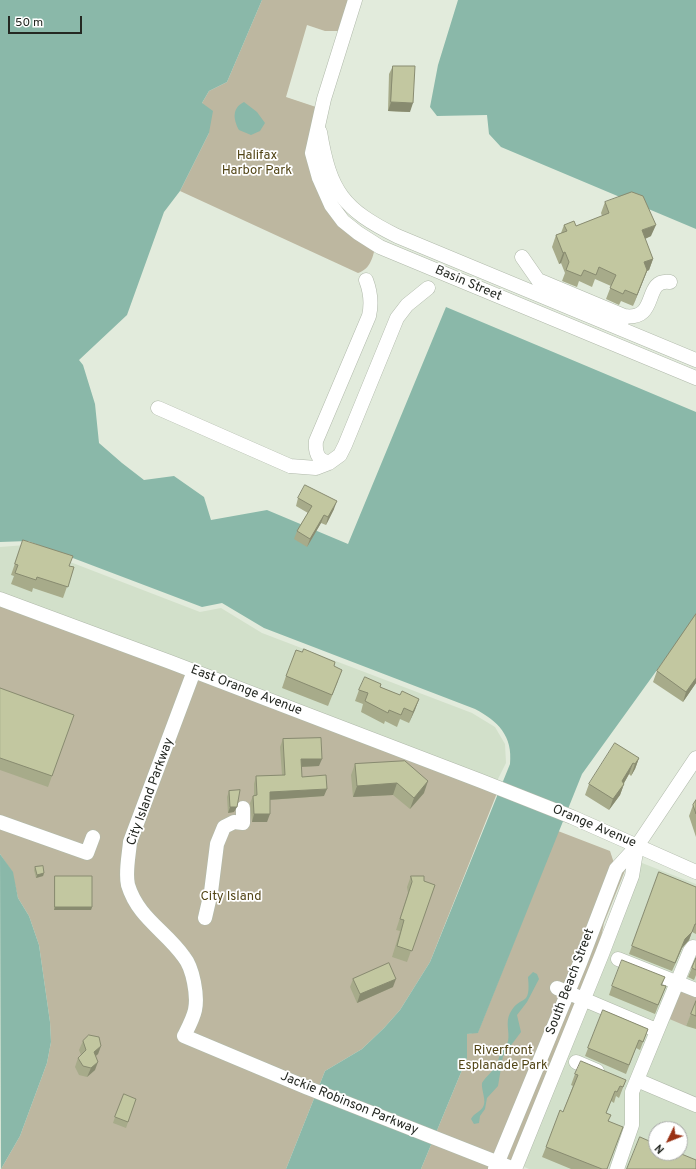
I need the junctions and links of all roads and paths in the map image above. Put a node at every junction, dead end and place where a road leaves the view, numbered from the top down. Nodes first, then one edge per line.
1 (355, 0) edge
2 (319, 124) junction
3 (387, 231) junction
4 (380, 247) junction
5 (522, 257) dead end
6 (471, 267) junction
7 (366, 280) dead end
8 (670, 282) dead end
9 (466, 283) junction
10 (428, 288) dead end
11 (562, 297) junction
12 (554, 319) junction
13 (620, 323) junction
14 (610, 342) junction
15 (696, 360) edge
16 (696, 378) edge
17 (158, 408) dead end
18 (329, 463) junction
19 (0, 599) edge
20 (194, 671) junction
21 (696, 758) edge
22 (492, 785) joint
23 (243, 808) dead end
24 (0, 822) edge
25 (93, 837) dead end
26 (638, 846) junction
27 (696, 872) edge
28 (205, 918) dead end
29 (696, 948) edge
30 (618, 959) dead end
31 (676, 982) junction
32 (696, 990) edge
33 (563, 991) junction
34 (584, 1000) junction
35 (656, 1030) junction
36 (184, 1036) joint
37 (576, 1062) dead end
38 (635, 1083) junction
39 (696, 1104) edge
40 (497, 1166) edge
41 (515, 1169) edge
42 (617, 1169) edge

1 - 2 street, Basin Street
2 - 3 street, Basin Street
2 - 4 street, Basin Street
3 - 4 street
3 - 6 street, Basin Street
4 - 9 street, Basin Street
5 - 11 street
6 - 9 street
6 - 11 street, Basin Street
7 - 18 street
8 - 13 street
9 - 12 street, Basin Street
10 - 18 street
11 - 12 street
11 - 13 street, Basin Street
12 - 14 street, Basin Street
13 - 14 street
13 - 15 street, Basin Street
14 - 16 street, Basin Street
17 - 18 street
19 - 20 street, East Orange Avenue
20 - 22 street, East Orange Avenue
20 - 36 street, City Island Parkway
21 - 26 street, South Beach Street
22 - 26 street, Orange Avenue
23 - 28 street
24 - 25 street
26 - 27 street, Orange Avenue
26 - 33 street, South Beach Street
26 - 34 street, South Beach Street
29 - 31 street
30 - 31 street
31 - 32 street
31 - 35 street
33 - 34 street
33 - 40 street, South Beach Street
34 - 35 street
34 - 41 street, South Beach Street
35 - 38 street
36 - 40 street, Jackie Robinson Parkway
37 - 38 street
38 - 39 street
38 - 42 street
40 - 41 street, Jackie Robinson Parkway

